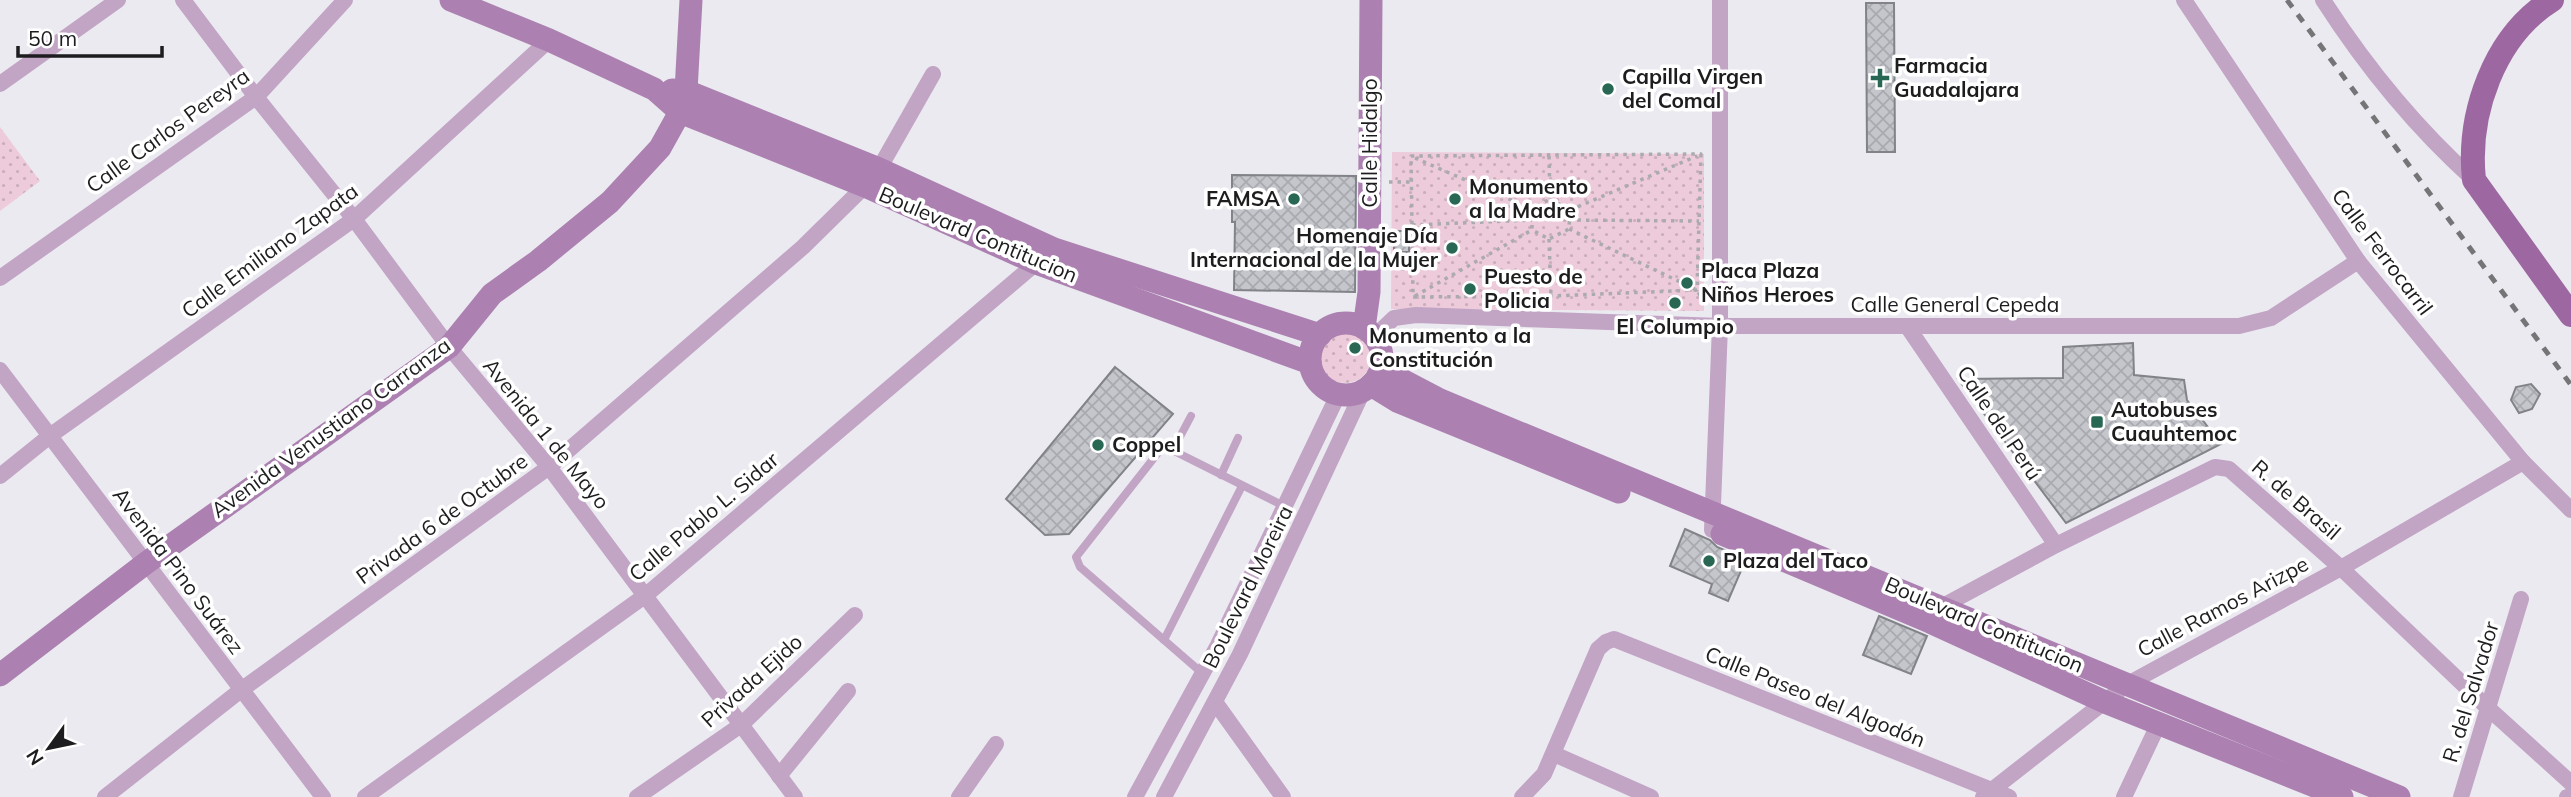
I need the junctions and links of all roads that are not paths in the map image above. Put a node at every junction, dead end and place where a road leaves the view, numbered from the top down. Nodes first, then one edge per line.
1 (118, 0) edge
2 (183, 0) edge
3 (345, 0) edge
4 (451, 0) edge
5 (691, 0) edge
6 (1371, 0) edge
7 (1720, 0) edge
8 (2184, 0) edge
9 (2323, 0) edge
10 (2552, 0) edge
11 (549, 40) junction
12 (933, 74) dead end
13 (0, 85) edge
14 (256, 97) junction
15 (683, 102) junction
16 (872, 178) junction
17 (2474, 180) junction
18 (354, 219) junction
19 (1054, 249) junction
20 (2358, 261) junction
21 (1036, 263) junction
22 (0, 278) edge
23 (2571, 315) edge
24 (1720, 326) junction
25 (1907, 326) junction
26 (1369, 332) junction
27 (1320, 335) junction
28 (449, 347) junction
29 (1310, 363) junction
30 (1382, 363) junction
31 (0, 370) edge
32 (1367, 388) junction
33 (1338, 395) junction
34 (1191, 416) dead end
35 (51, 435) junction
36 (1238, 438) dead end
37 (1173, 450) junction
38 (2523, 462) junction
39 (549, 467) junction
40 (1221, 475) junction
41 (0, 476) edge
42 (1242, 486) junction
43 (1286, 507) junction
44 (2571, 510) edge
45 (1712, 521) junction
46 (2056, 545) junction
47 (146, 562) junction
48 (2341, 568) junction
49 (646, 595) junction
50 (2521, 599) dead end
51 (1941, 607) junction
52 (855, 615) dead end
53 (1164, 640) junction
54 (1218, 645) junction
55 (1240, 654) junction
56 (1202, 673) junction
57 (0, 675) edge
58 (2126, 685) junction
59 (241, 690) junction
60 (848, 691) dead end
61 (1215, 702) junction
62 (2105, 702) junction
63 (2488, 708) junction
64 (2159, 723) junction
65 (741, 725) junction
66 (996, 744) dead end
67 (1554, 754) junction
68 (779, 776) junction
69 (2571, 783) edge
70 (1987, 794) edge
71 (105, 797) edge
72 (323, 797) edge
73 (365, 797) edge
74 (637, 797) edge
75 (795, 797) edge
76 (959, 797) edge
77 (1135, 797) edge
78 (1164, 797) edge
79 (1283, 797) edge
80 (1522, 797) edge
81 (1651, 797) edge
82 (2009, 797) edge
83 (2124, 797) edge
84 (2342, 797) edge
85 (2399, 797) edge
86 (2461, 797) edge

1 - 13 street
2 - 14 street, Avenida 1 de Mayo
3 - 14 street, Calle Carlos Pereyra
4 - 11 street, Boulevard Contitucion
5 - 15 street
6 - 26 street, Calle Hidalgo
7 - 24 street
8 - 20 street, Calle Ferrocarril
9 - 17 street
10 - 17 main road
11 - 15 street, Boulevard Contitucion
11 - 18 street, Calle Emiliano Zapata
12 - 16 street, Privada 6 de Octubre
14 - 18 street, Avenida 1 de Mayo
14 - 22 street, Calle Carlos Pereyra
15 - 16 street, Boulevard Contitucion
15 - 28 street, Avenida Venustiano Carranza
16 - 19 street, Boulevard Contitucion
16 - 21 street, Boulevard Contitucion
16 - 39 street, Privada 6 de Octubre
17 - 23 main road
18 - 28 street, Avenida 1 de Mayo
18 - 35 street, Calle Emiliano Zapata
19 - 21 street, Calle Pablo L. Sidar
19 - 27 street, Boulevard Contitucion
20 - 25 street, Calle General Cepeda
20 - 38 street, Calle Ferrocarril
21 - 29 street, Boulevard Contitucion
21 - 49 street, Calle Pablo L. Sidar
24 - 25 street, Calle General Cepeda
24 - 26 street, Calle General Cepeda
24 - 45 street
25 - 46 street, Calle del Perú
26 - 27 street
26 - 30 street
27 - 29 street
28 - 39 street, Avenida 1 de Mayo
28 - 47 street, Avenida Venustiano Carranza
29 - 33 street
30 - 32 street
30 - 45 street, Boulevard Contitucion
31 - 35 street, Avenida Pino Suárez
32 - 33 street
32 - 45 street, Boulevard Contitucion
32 - 55 street, Boulevard Moreira
33 - 43 street, Boulevard Moreira
34 - 37 lane
35 - 41 street, Calle Emiliano Zapata
35 - 47 street, Avenida Pino Suárez
36 - 40 lane
37 - 40 lane
37 - 53 lane
38 - 44 street, Calle Ferrocarril
38 - 48 street, Calle Ramos Arizpe
39 - 49 street, Avenida 1 de Mayo
39 - 59 street, Privada 6 de Octubre
40 - 42 lane
42 - 43 lane
42 - 53 lane
43 - 54 street, Boulevard Moreira
45 - 51 street, Boulevard Contitucion
45 - 62 street, Boulevard Contitucion
46 - 48 street, R. de Brasil
46 - 51 street, R. de Brasil
47 - 57 street, Avenida Venustiano Carranza
47 - 59 street, Avenida Pino Suárez
48 - 58 street, Calle Ramos Arizpe
48 - 63 street, R. de Brasil
49 - 65 street, Avenida 1 de Mayo
49 - 73 street, Calle Pablo L. Sidar
50 - 63 street, R. del Salvador
51 - 58 street, Boulevard Contitucion
52 - 65 street, Privada Ejido
53 - 56 lane
54 - 55 street
54 - 56 street, Boulevard Moreira
55 - 61 street, Boulevard Moreira
56 - 77 street, Boulevard Moreira
58 - 62 street, Calle Ramos Arizpe
58 - 85 street, Boulevard Contitucion
59 - 71 street, Privada 6 de Octubre
59 - 72 street, Avenida Pino Suárez
60 - 68 street
61 - 78 street, Boulevard Moreira
61 - 79 street
62 - 64 street, Boulevard Contitucion
62 - 70 street, Calle Ramos Arizpe
63 - 69 street, R. de Brasil
63 - 86 street, R. del Salvador
64 - 83 street
64 - 84 street, Boulevard Contitucion
65 - 68 street, Avenida 1 de Mayo
65 - 74 street, Privada Ejido
66 - 76 street
67 - 70 street, Calle Paseo del Algodón
67 - 80 street
67 - 81 street
68 - 75 street, Avenida 1 de Mayo
70 - 82 street, Calle Paseo del Algodón

